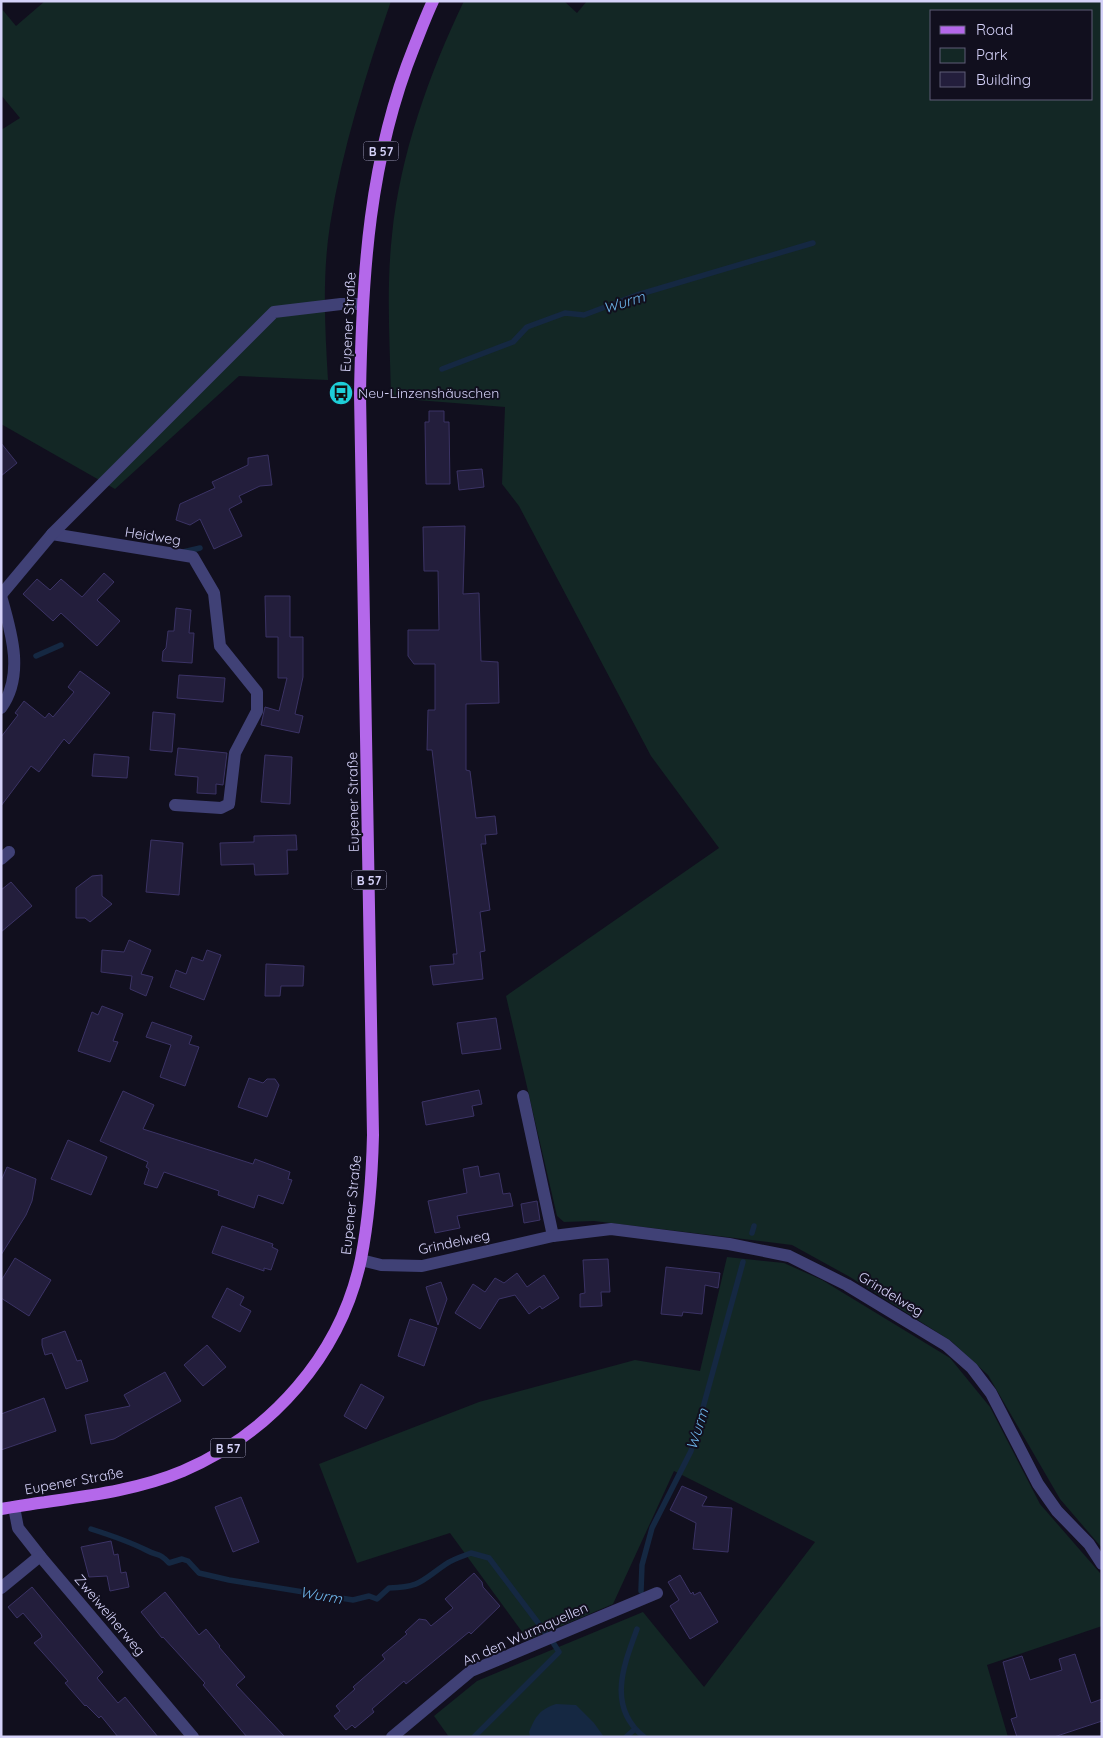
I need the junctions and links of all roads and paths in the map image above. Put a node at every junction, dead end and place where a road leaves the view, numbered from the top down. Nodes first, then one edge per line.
1 (429, 2) edge
2 (362, 304) junction
3 (52, 534) junction
4 (1, 595) edge
5 (1, 708) edge
6 (176, 805) dead end
7 (523, 1096) dead end
8 (553, 1236) junction
9 (361, 1260) junction
10 (14, 1507) junction
11 (1, 1509) edge
12 (40, 1556) junction
13 (1102, 1564) edge
14 (1, 1588) edge
15 (657, 1593) dead end
16 (193, 1737) edge
17 (392, 1737) edge

1 - 2 main road, Eupener Straße / B 57
2 - 3 street
2 - 9 main road, Eupener Straße / B 57
3 - 4 street
3 - 6 street, Heidweg
4 - 5 street
7 - 8 street
8 - 9 street, Grindelweg
8 - 13 street, Grindelweg
9 - 10 main road, Eupener Straße / B 57
10 - 11 main road, Eupener Straße / B 57
10 - 12 street, Zweiweiherweg
12 - 14 street
12 - 16 street, Zweiweiherweg
15 - 17 street, An den Wurmquellen

